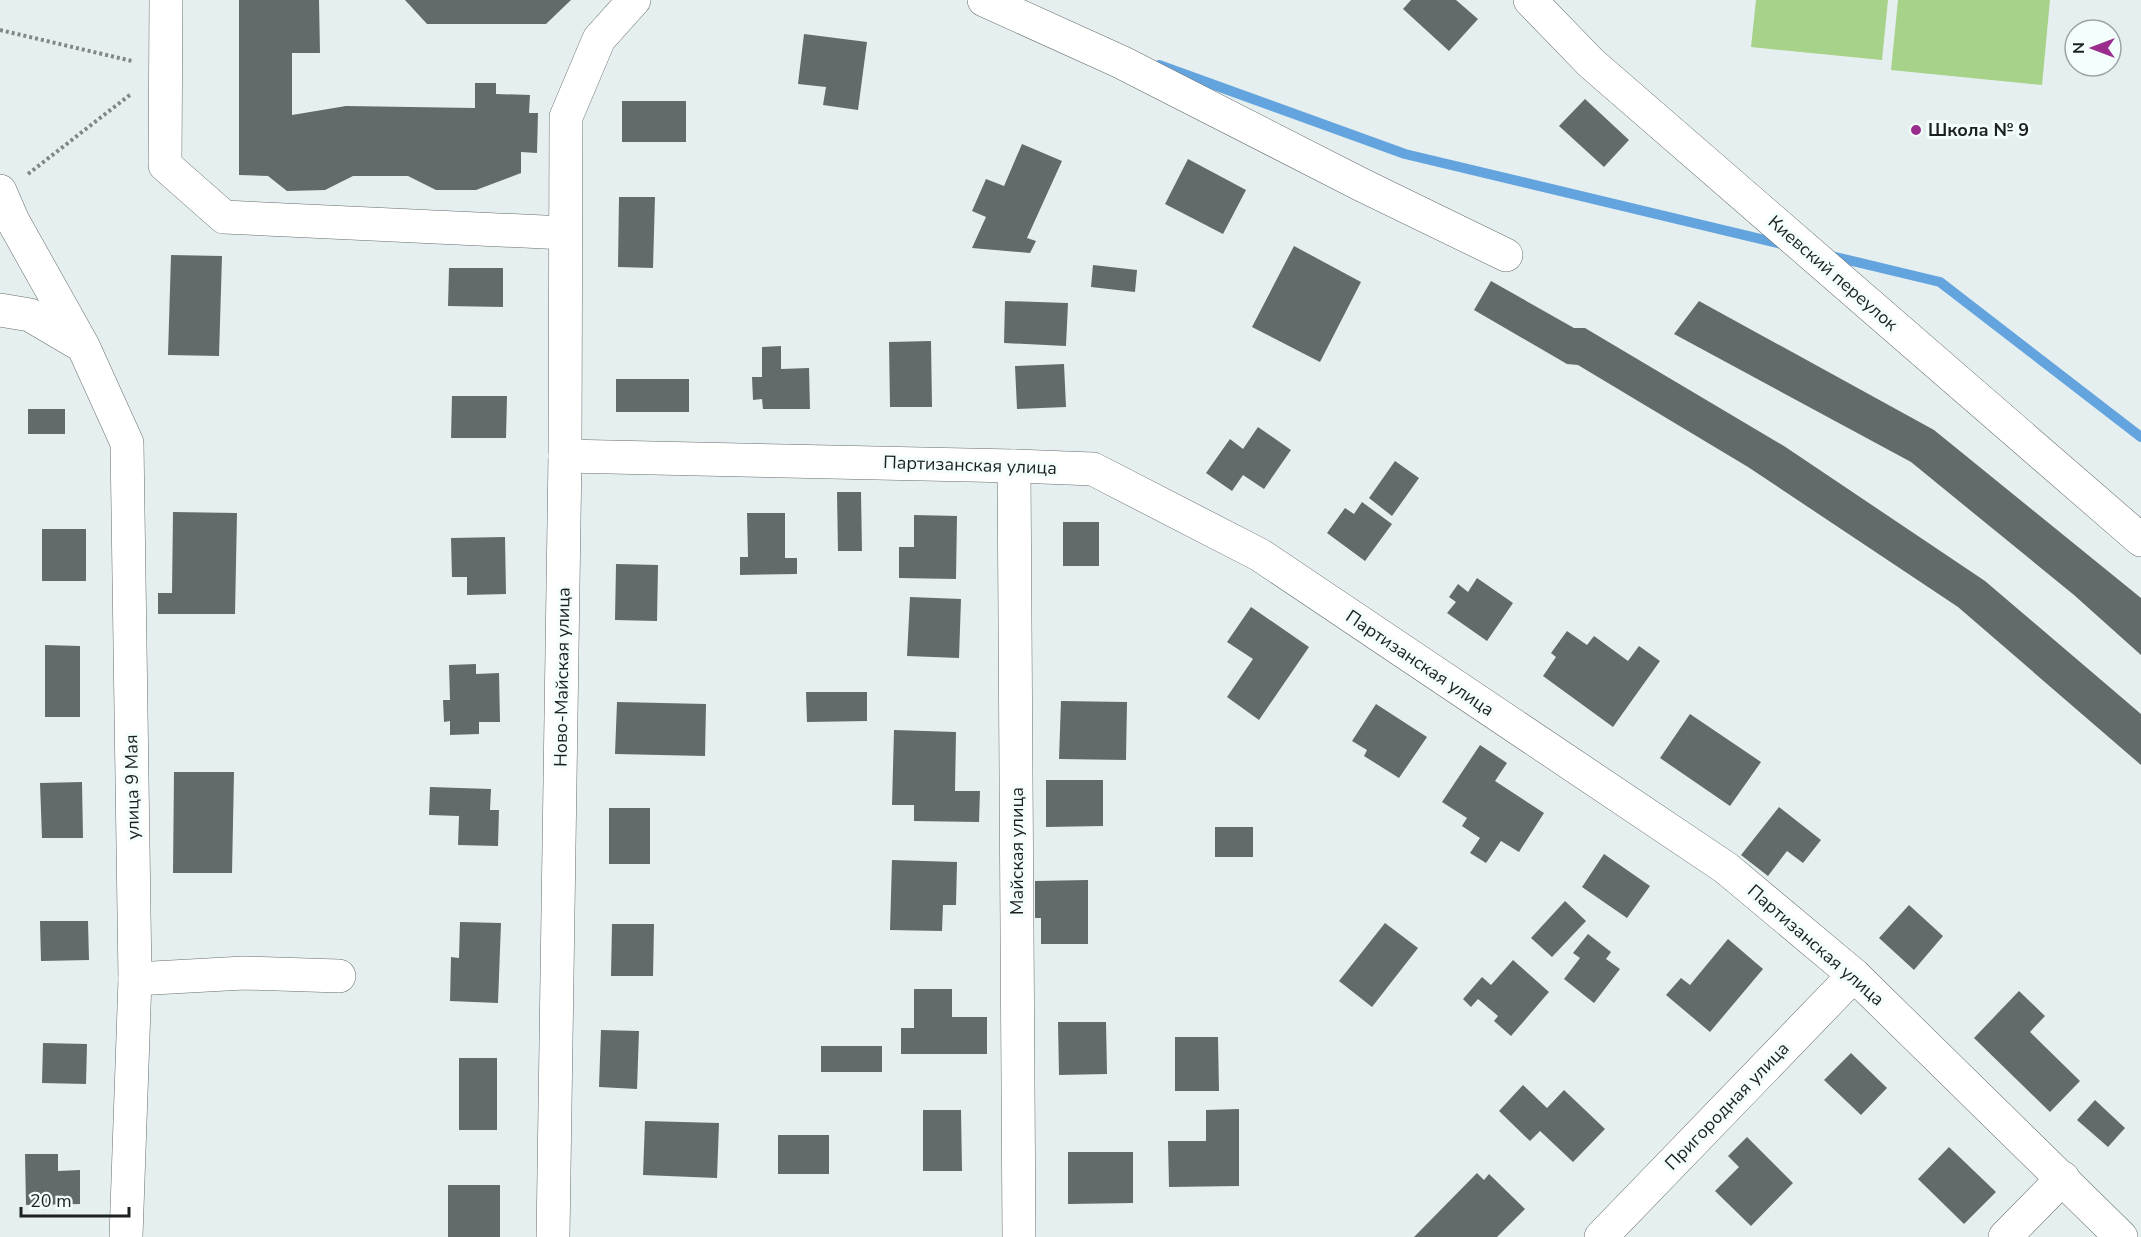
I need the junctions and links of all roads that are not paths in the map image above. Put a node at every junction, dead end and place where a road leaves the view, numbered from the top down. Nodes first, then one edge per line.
1 (166, 0) edge
2 (634, 0) edge
3 (984, 0) edge
4 (1530, 0) edge
5 (1, 193) edge
6 (565, 233) junction
7 (1506, 255) dead end
8 (0, 310) edge
9 (83, 346) junction
10 (565, 456) junction
11 (1014, 466) junction
12 (2141, 540) edge
13 (1854, 975) junction
14 (339, 976) dead end
15 (135, 979) junction
16 (2062, 1178) junction
17 (126, 1237) edge
18 (553, 1237) edge
19 (1019, 1237) edge
20 (1601, 1237) edge
21 (2005, 1237) edge
22 (2121, 1237) edge

1 - 6 street
2 - 6 street, Ново-Майская улица
3 - 7 street
4 - 12 street, Киевский переулок
5 - 9 street, улица 9 Мая
6 - 10 street, Ново-Майская улица
8 - 9 street
9 - 15 street, улица 9 Мая
10 - 11 street, Партизанская улица
10 - 18 street, Ново-Майская улица
11 - 13 street, Партизанская улица
11 - 19 street, Майская улица
13 - 16 street, Партизанская улица
13 - 20 street, Пригородная улица
14 - 15 street
15 - 17 street, улица 9 Мая
16 - 21 street
16 - 22 street, Партизанская улица

